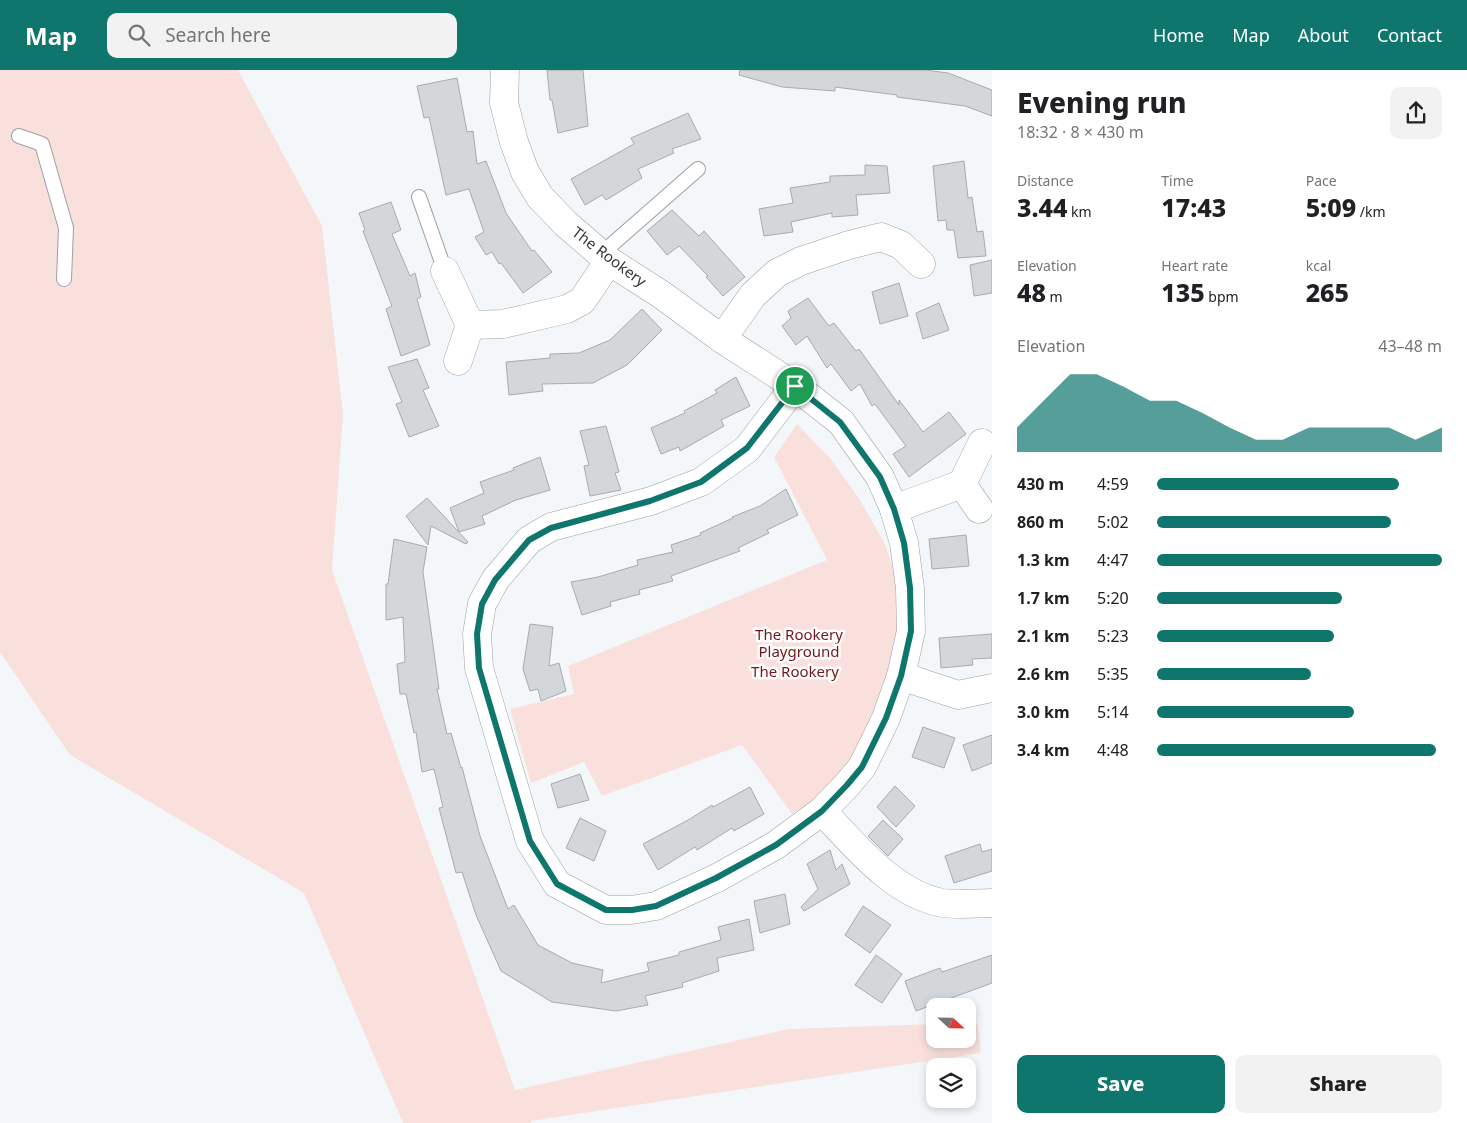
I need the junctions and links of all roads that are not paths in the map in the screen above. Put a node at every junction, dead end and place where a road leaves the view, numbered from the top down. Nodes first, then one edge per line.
1 (505, 70) edge
2 (20, 136) dead end
3 (698, 169) dead end
4 (419, 197) dead end
5 (605, 257) junction
6 (921, 264) dead end
7 (445, 271) joint
8 (64, 278) dead end
9 (470, 325) junction
10 (722, 339) junction
11 (458, 361) dead end
12 (795, 386) junction
13 (982, 443) dead end
14 (962, 484) junction
15 (894, 509) junction
16 (979, 509) dead end
17 (901, 676) junction
18 (992, 688) edge
19 (822, 811) junction
20 (992, 903) edge

1 - 5 street, The Rookery
2 - 8 lane
3 - 5 lane
4 - 7 lane
5 - 9 street
5 - 10 street, The Rookery
6 - 10 street
7 - 9 street
9 - 11 street
10 - 12 street, The Rookery
12 - 15 street, The Rookery
12 - 19 street, The Rookery
13 - 14 street
14 - 15 street
14 - 16 street
15 - 17 street, The Rookery
17 - 18 street
17 - 19 street, The Rookery
19 - 20 street

